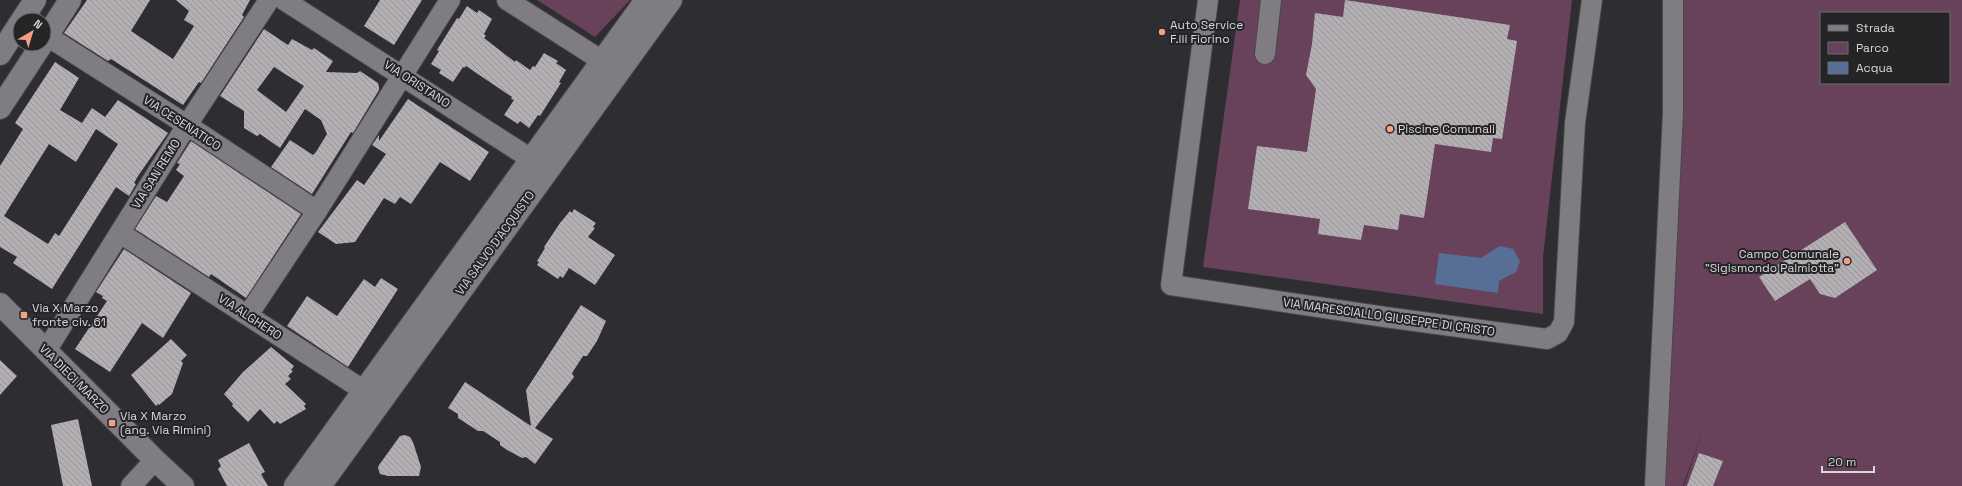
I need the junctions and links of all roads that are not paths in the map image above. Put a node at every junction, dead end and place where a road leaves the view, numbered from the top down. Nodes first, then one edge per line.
1 (35, 0) edge
2 (70, 0) edge
3 (269, 0) edge
4 (284, 0) edge
5 (450, 0) edge
6 (507, 0) edge
7 (646, 0) edge
8 (671, 0) edge
9 (1208, 0) edge
10 (1271, 0) edge
11 (1592, 0) edge
12 (1673, 0) edge
13 (27, 12) edge
14 (52, 28) edge
15 (12, 35) edge
16 (52, 45) edge
17 (36, 52) edge
18 (0, 54) edge
19 (1265, 54) dead end
20 (611, 66) junction
21 (403, 75) junction
22 (0, 108) edge
23 (187, 125) junction
24 (540, 164) junction
25 (317, 211) junction
26 (120, 233) junction
27 (0, 304) edge
28 (248, 315) junction
29 (46, 351) junction
30 (373, 396) junction
31 (155, 460) junction
32 (131, 486) edge
33 (183, 486) edge
34 (295, 486) edge
35 (320, 486) edge
36 (1655, 486) edge

1 - 13 street
2 - 14 street
3 - 23 street, VIA SAN REMO
4 - 21 street, VIA ORISTANO
5 - 21 street
6 - 20 street
7 - 20 street, VIA SALVO D'ACQUISTO
8 - 20 street, VIA SALVO D'ACQUISTO
9 - 11 street, VIA MARESCIALLO GIUSEPPE DI CRISTO
10 - 19 street
12 - 36 street
15 - 18 street
16 - 23 street, VIA CESENATICO
17 - 22 street
20 - 24 street, VIA SALVO D'ACQUISTO
21 - 24 street, VIA ORISTANO
21 - 25 street
23 - 25 street, VIA CESENATICO
23 - 26 street, VIA SAN REMO
24 - 30 street, VIA SALVO D'ACQUISTO
25 - 28 street
26 - 28 street, VIA ALGHERO
26 - 29 street, VIA SAN REMO
27 - 29 street, VIA DIECI MARZO
28 - 30 street, VIA ALGHERO
29 - 31 street, VIA DIECI MARZO
30 - 34 street, VIA SALVO D'ACQUISTO
30 - 35 street, VIA SALVO D'ACQUISTO
31 - 32 street
31 - 33 street, VIA DIECI MARZO

